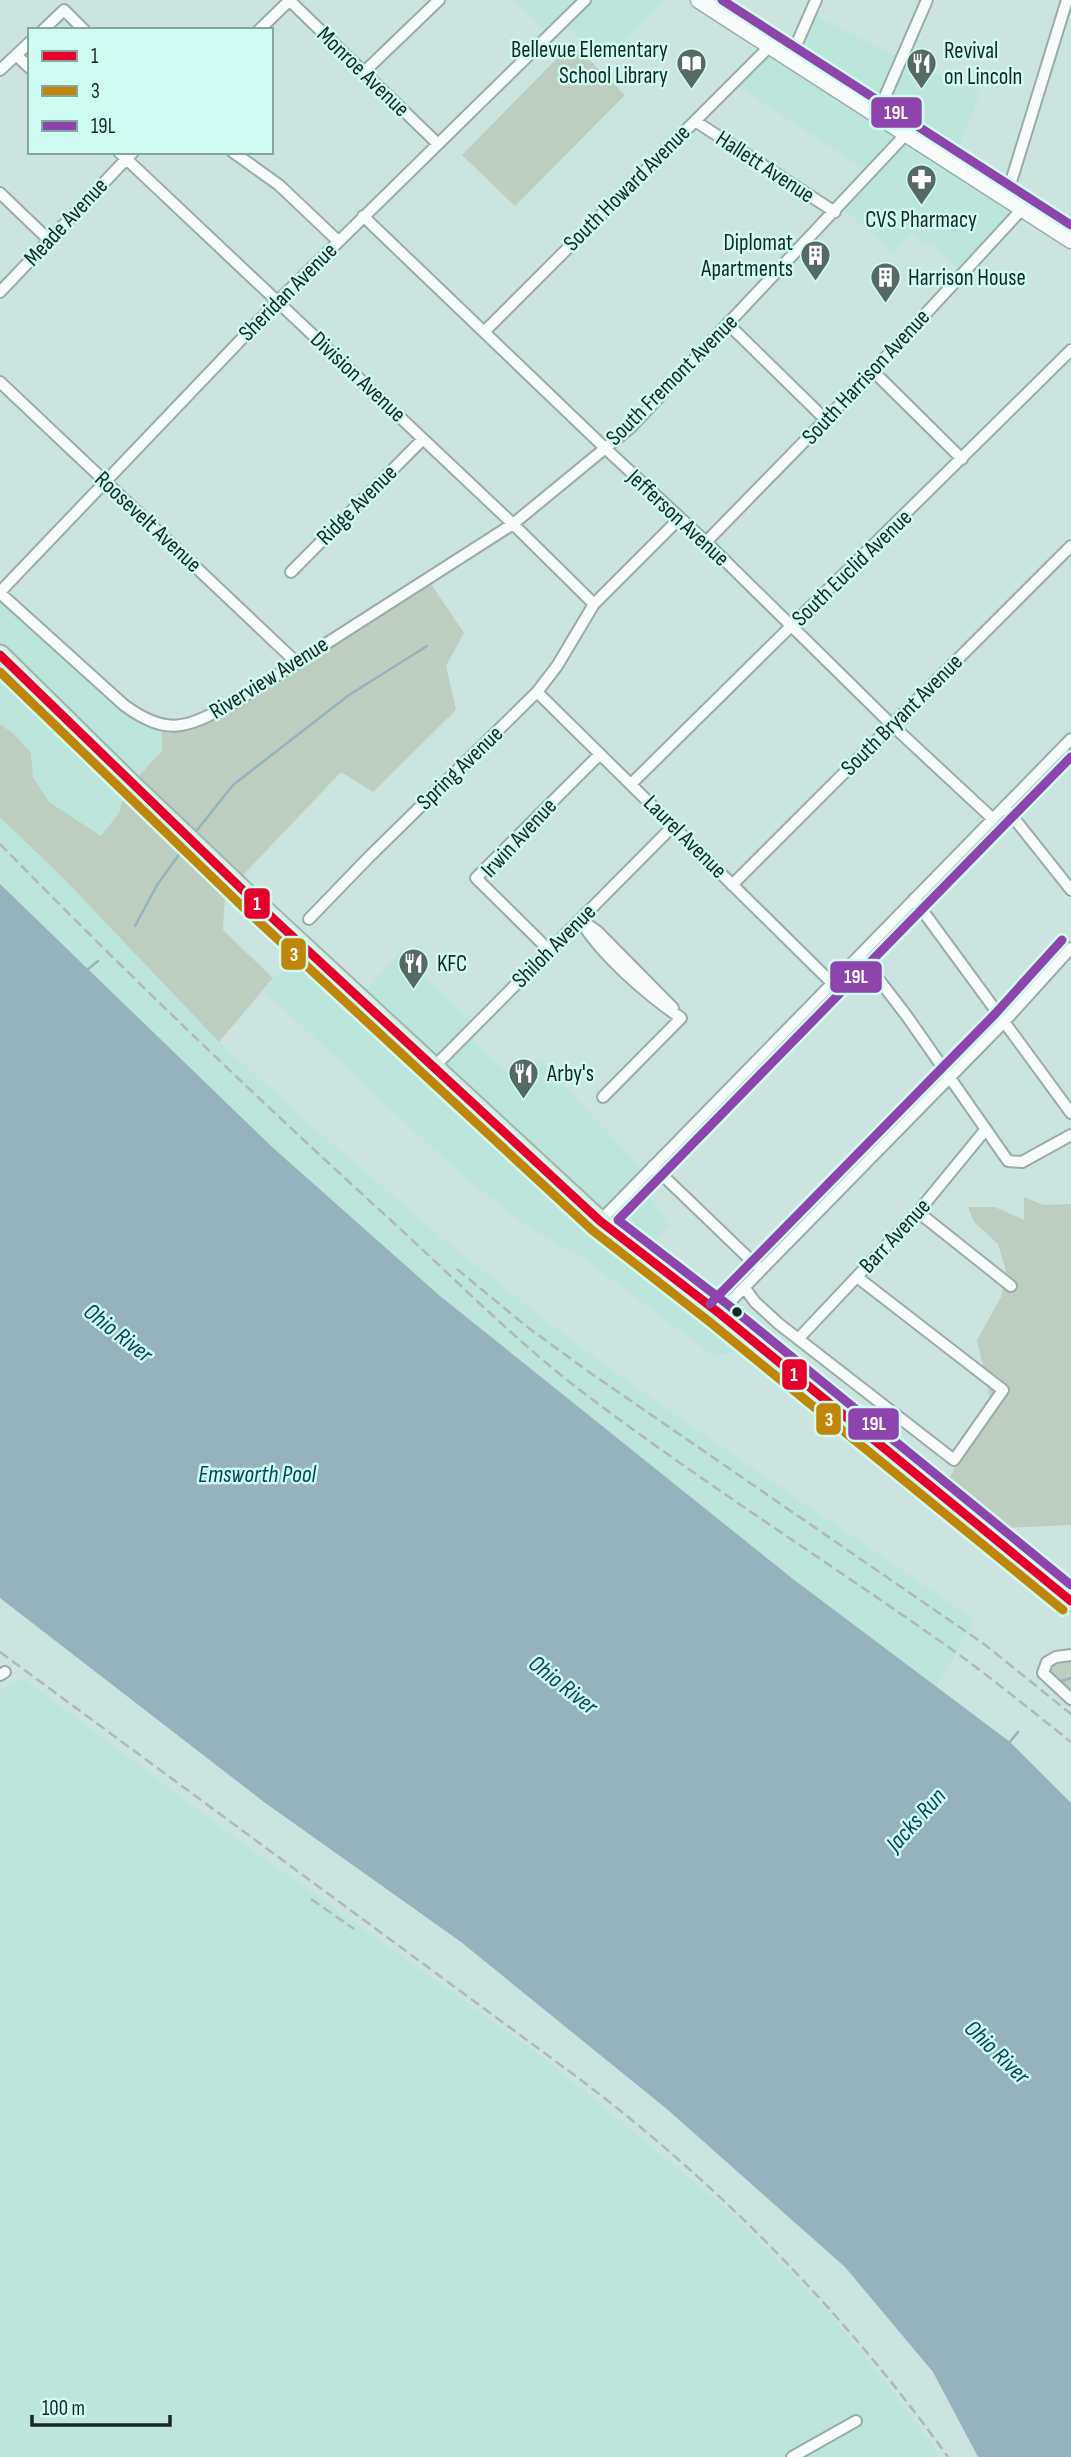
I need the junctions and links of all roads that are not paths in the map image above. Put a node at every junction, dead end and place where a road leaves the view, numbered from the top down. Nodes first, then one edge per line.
1 (289, 0) edge
2 (439, 0) edge
3 (585, 0) edge
4 (699, 0) edge
5 (816, 0) edge
6 (927, 0) edge
7 (1067, 0) edge
8 (45, 28) edge
9 (82, 28) edge
10 (261, 28) edge
11 (28, 44) edge
12 (770, 46) junction
13 (16, 55) junction
14 (790, 59) junction
15 (28, 66) edge
16 (0, 70) edge
17 (364, 72) junction
18 (877, 115) junction
19 (695, 121) junction
20 (906, 134) junction
21 (438, 144) junction
22 (126, 154) edge
23 (236, 154) edge
24 (0, 193) edge
25 (1006, 198) junction
26 (1023, 208) junction
27 (835, 212) junction
28 (363, 216) junction
29 (49, 240) junction
30 (1071, 240) edge
31 (338, 241) junction
32 (0, 292) edge
33 (277, 302) junction
34 (728, 324) junction
35 (485, 331) junction
36 (1071, 350) edge
37 (873, 371) junction
38 (0, 382) edge
39 (826, 421) junction
40 (423, 439) junction
41 (605, 448) junction
42 (962, 459) junction
43 (106, 482) junction
44 (680, 518) junction
45 (513, 524) junction
46 (706, 542) junction
47 (1071, 546) edge
48 (291, 572) dead end
49 (407, 590) joint
50 (0, 593) edge
51 (594, 604) junction
52 (791, 627) junction
53 (0, 655) edge
54 (296, 662) junction
55 (537, 692) junction
56 (892, 725) junction
57 (1071, 739) edge
58 (600, 754) junction
59 (631, 784) junction
60 (1005, 807) junction
61 (993, 819) junction
62 (673, 826) junction
63 (732, 884) junction
64 (1071, 890) edge
65 (914, 900) junction
66 (309, 919) dead end
67 (580, 920) junction
68 (1071, 948) edge
69 (550, 951) junction
70 (860, 955) junction
71 (832, 983) junction
72 (1004, 1022) junction
73 (435, 1066) junction
74 (949, 1076) junction
75 (603, 1097) dead end
76 (1071, 1113) edge
77 (986, 1129) junction
78 (1070, 1138) edge
79 (653, 1166) junction
80 (918, 1212) junction
81 (600, 1221) junction
82 (760, 1269) junction
83 (857, 1277) junction
84 (1011, 1286) dead end
85 (744, 1287) junction
86 (719, 1313) junction
87 (799, 1338) junction
88 (1071, 1601) edge
89 (1071, 1655) edge
90 (1071, 1699) edge
91 (856, 2421) dead end
92 (792, 2457) edge

1 - 10 street
1 - 17 street, Monroe Avenue
2 - 17 street
3 - 21 street, Sheridan Avenue
4 - 12 street
5 - 14 street
6 - 18 street
7 - 25 street
8 - 9 street
11 - 13 street
12 - 14 street
12 - 19 street, South Howard Avenue
13 - 15 street
13 - 16 street
14 - 18 street
17 - 21 street, Monroe Avenue
18 - 20 street
19 - 27 street, Hallett Avenue
19 - 35 street, South Howard Avenue
20 - 25 street
20 - 27 street, South Fremont Avenue
21 - 28 street, Sheridan Avenue
22 - 29 street, Meade Avenue
22 - 33 street, Division Avenue
23 - 31 street
24 - 29 street
25 - 26 street
26 - 30 street
26 - 37 street, South Harrison Avenue
27 - 34 street, South Fremont Avenue
28 - 31 street, Sheridan Avenue
28 - 35 street, Jefferson Avenue
29 - 32 street, Meade Avenue
31 - 33 street, Sheridan Avenue
33 - 40 street, Division Avenue
33 - 43 street, Sheridan Avenue
34 - 39 street
34 - 41 street, South Fremont Avenue
35 - 41 street, Jefferson Avenue
36 - 42 street, South Euclid Avenue
37 - 39 street, South Harrison Avenue
37 - 42 street
38 - 43 street, Roosevelt Avenue
39 - 46 street, South Harrison Avenue
40 - 45 street, Division Avenue
40 - 48 street, Ridge Avenue
41 - 44 street, Jefferson Avenue
41 - 45 street, South Fremont Avenue
42 - 52 street, South Euclid Avenue
43 - 50 street, Sheridan Avenue
43 - 54 street, Roosevelt Avenue
44 - 46 street, Jefferson Avenue
44 - 51 street
45 - 49 street, South Fremont Avenue
45 - 51 street, Division Avenue
46 - 52 street, Jefferson Avenue
47 - 56 street, South Bryant Avenue
49 - 54 street, Riverview Avenue
50 - 54 street, Riverview Avenue
51 - 55 street, Spring Avenue
52 - 56 street, Jefferson Avenue
52 - 59 street, South Euclid Avenue
53 - 73 highway
55 - 58 street, Laurel Avenue
55 - 66 street, Spring Avenue
56 - 61 street, Jefferson Avenue
56 - 63 street, South Bryant Avenue
57 - 60 street
58 - 59 street, Laurel Avenue
58 - 69 street, Irwin Avenue
59 - 62 street, Laurel Avenue
60 - 61 street
60 - 64 street
61 - 65 street
62 - 63 street, Laurel Avenue
62 - 67 street, Shiloh Avenue
63 - 71 street, Laurel Avenue
65 - 70 street
65 - 72 street
67 - 69 street, Shiloh Avenue
67 - 75 street
68 - 72 street
69 - 73 street, Shiloh Avenue
70 - 71 street
70 - 74 street
71 - 79 street
72 - 74 street
72 - 76 street
73 - 81 highway
74 - 77 street
74 - 82 street
77 - 78 street
77 - 80 street, Barr Avenue
79 - 81 street
79 - 82 street
80 - 83 street, Barr Avenue
80 - 84 street
81 - 86 highway
82 - 85 street
83 - 87 street, Barr Avenue
83 - 87 street
85 - 86 street
85 - 87 street
86 - 88 highway
89 - 90 street
91 - 92 street

